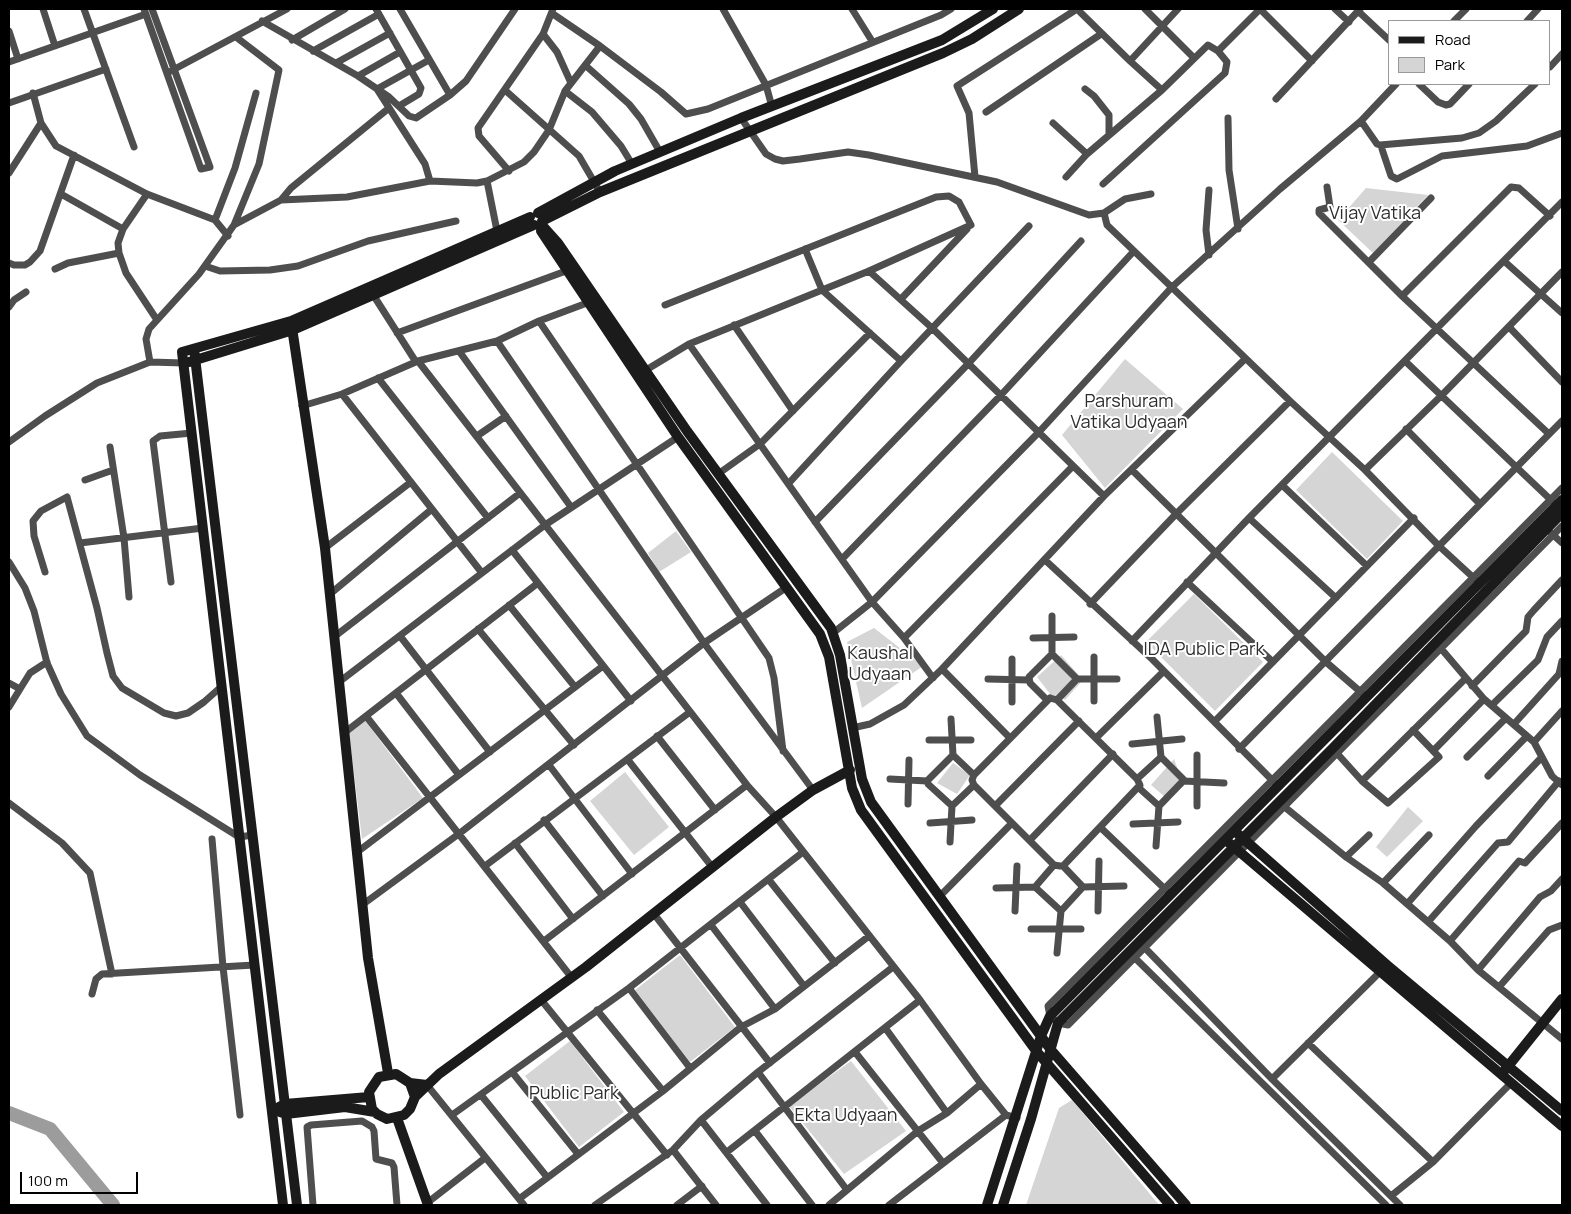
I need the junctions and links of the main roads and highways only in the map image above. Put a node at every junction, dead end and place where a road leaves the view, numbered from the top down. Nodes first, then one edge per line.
1 (993, 9) edge
2 (1019, 9) edge
3 (537, 221) junction
4 (371, 291) junction
5 (292, 325) junction
6 (194, 348) junction
7 (195, 360) junction
8 (184, 363) junction
9 (199, 389) junction
10 (187, 390) junction
11 (1559, 506) edge
12 (1435, 642) junction
13 (850, 770) junction
14 (1242, 838) junction
15 (1233, 847) junction
16 (1384, 968) junction
17 (1562, 999) edge
18 (1041, 1036) junction
19 (1051, 1050) junction
20 (1037, 1052) junction
21 (1047, 1065) junction
22 (1508, 1066) junction
23 (388, 1074) junction
24 (1500, 1075) junction
25 (410, 1084) junction
26 (427, 1085) junction
27 (369, 1097) junction
28 (415, 1097) junction
29 (286, 1109) junction
30 (272, 1110) junction
31 (1562, 1111) edge
32 (375, 1112) junction
33 (397, 1118) junction
34 (1562, 1126) edge
35 (428, 1204) edge
36 (283, 1205) edge
37 (297, 1205) edge
38 (987, 1205) edge
39 (1003, 1205) edge
40 (1170, 1205) edge
41 (1186, 1205) edge

1 - 3 main road
2 - 3 main road
3 - 4 main road
3 - 4 main road
3 - 13 main road
3 - 18 main road
4 - 5 main road
5 - 6 main road
5 - 7 main road
5 - 23 main road
6 - 7 main road
6 - 8 main road
7 - 8 main road
7 - 9 main road
8 - 10 main road
9 - 10 main road
9 - 29 main road
10 - 30 main road
11 - 12 main road
11 - 12 main road
12 - 14 main road
12 - 14 main road
13 - 20 main road
13 - 26 main road
14 - 15 main road
14 - 16 main road
15 - 16 main road
15 - 18 main road
15 - 19 main road
16 - 22 main road
16 - 24 main road
17 - 22 main road
18 - 19 main road
18 - 20 main road
19 - 21 main road
19 - 41 main road
20 - 21 main road
20 - 38 main road
21 - 39 main road
21 - 40 main road
22 - 24 main road
22 - 31 main road
23 - 25 main road
23 - 27 main road
24 - 34 main road
25 - 26 main road
25 - 28 main road
26 - 28 main road
27 - 29 main road
27 - 32 main road
28 - 33 main road
29 - 30 main road
29 - 32 main road
29 - 37 main road
30 - 36 main road
32 - 33 main road
33 - 35 main road

